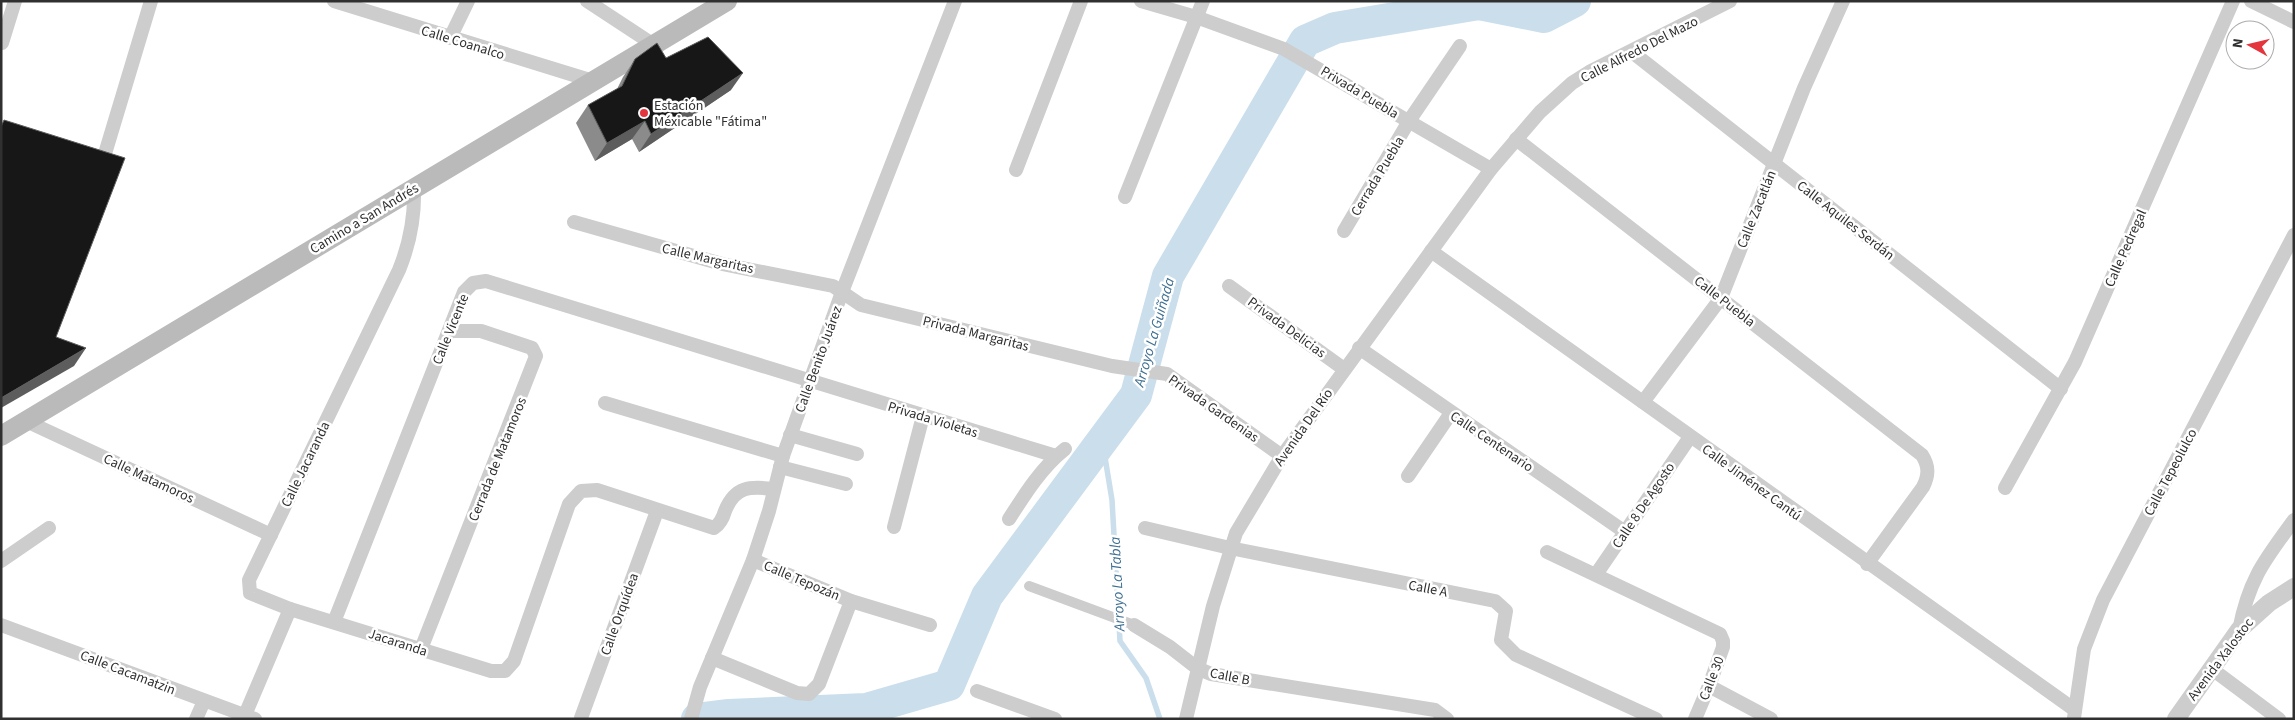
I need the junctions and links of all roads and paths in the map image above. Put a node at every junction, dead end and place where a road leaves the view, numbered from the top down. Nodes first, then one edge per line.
1 (15, 1) edge
2 (151, 1) edge
3 (334, 1) edge
4 (468, 1) edge
5 (587, 1) edge
6 (728, 1) edge
7 (955, 1) edge
8 (1081, 1) edge
9 (1141, 1) edge
10 (1203, 1) edge
11 (1730, 1) edge
12 (1843, 1) edge
13 (2233, 1) edge
14 (2251, 1) edge
15 (1196, 17) junction
16 (2294, 22) edge
17 (450, 38) junction
18 (2, 43) edge
19 (654, 45) junction
20 (1460, 46) dead end
21 (1632, 52) junction
22 (593, 81) junction
23 (1409, 121) junction
24 (1516, 139) junction
25 (104, 157) edge
26 (1774, 164) junction
27 (1491, 169) junction
28 (1016, 170) dead end
29 (414, 188) junction
30 (1125, 198) dead end
31 (574, 222) dead end
32 (1344, 231) dead end
33 (2294, 235) edge
34 (1431, 251) junction
35 (1229, 286) dead end
36 (842, 292) junction
37 (1721, 298) junction
38 (450, 331) junction
39 (1359, 348) junction
40 (1118, 367) joint
41 (1344, 369) junction
42 (810, 381) junction
43 (2061, 389) junction
44 (1643, 402) junction
45 (605, 403) dead end
46 (1451, 413) junction
47 (924, 416) junction
48 (26, 420) junction
49 (790, 435) junction
50 (1, 436) edge
51 (1690, 437) junction
52 (857, 454) dead end
53 (1282, 456) junction
54 (781, 461) junction
55 (1408, 476) dead end
56 (846, 484) dead end
57 (2005, 488) dead end
58 (774, 489) junction
59 (657, 511) junction
60 (1009, 519) dead end
61 (2294, 520) edge
62 (894, 527) dead end
63 (49, 528) dead end
64 (1145, 528) dead end
65 (1625, 532) junction
66 (271, 535) junction
67 (1230, 548) junction
68 (1547, 552) dead end
69 (753, 560) junction
70 (1, 561) edge
71 (1867, 564) junction
72 (1597, 573) junction
73 (1029, 586) dead end
74 (2292, 590) edge
75 (851, 601) junction
76 (290, 609) junction
77 (334, 622) junction
78 (1, 625) edge
79 (930, 625) dead end
80 (1134, 625) joint
81 (2239, 630) junction
82 (421, 649) junction
83 (712, 658) junction
84 (1197, 668) junction
85 (2212, 669) junction
86 (1710, 686) junction
87 (977, 691) dead end
88 (204, 701) junction
89 (2074, 715) edge
90 (250, 717) edge
91 (581, 718) edge
92 (196, 719) edge
93 (691, 719) edge
94 (1055, 719) edge
95 (1186, 719) edge
96 (1448, 719) edge
97 (1656, 719) edge
98 (1695, 719) edge
99 (1772, 719) edge
100 (2176, 719) edge
101 (2279, 719) edge

1 - 18 street
2 - 25 street
3 - 17 street, Calle Coanalco
4 - 17 street
5 - 19 street
6 - 19 main road, Camino a San Andrés
7 - 36 street, Calle Benito Juárez
8 - 28 street
9 - 15 street
10 - 15 street
11 - 21 street, Calle Alfredo Del Mazo
12 - 26 street, Calle Zacatlán
13 - 43 street, Calle Pedregal
14 - 16 street
15 - 23 street, Privada Puebla
15 - 30 street
17 - 22 street, Calle Coanalco
19 - 22 main road, Camino a San Andrés
20 - 23 street, Privada Puebla
21 - 24 street, Calle Alfredo Del Mazo
21 - 26 street, Calle Aquiles Serdán
22 - 29 main road, Camino a San Andrés
23 - 27 street
23 - 32 street, Cerrada Puebla
24 - 27 street, Calle Alfredo Del Mazo
24 - 37 street, Calle Puebla
26 - 37 street, Calle Zacatlán
26 - 43 street, Calle Aquiles Serdán
27 - 34 street, Avenida Del Río
29 - 48 main road, Camino a San Andrés
29 - 66 street, Calle Jacaranda
31 - 36 street, Calle Margaritas
33 - 89 street, Calle Tepeolulco
34 - 39 street, Avenida Del Río
34 - 44 street, Calle Jiménez Cantú
35 - 41 street, Privada Delicias
36 - 40 street, Privada Margaritas
36 - 42 street, Calle Benito Juárez
37 - 44 street, Calle Zacatlán
37 - 71 street, Calle Puebla
38 - 42 street, Calle Vicente
38 - 77 street, Calle Vicente
38 - 82 street, Cerrada de Matamoros
39 - 41 street, Avenida Del Río
39 - 46 street, Calle Centenario
40 - 53 street, Privada Gardenias
41 - 53 street, Avenida Del Río
42 - 47 street, Privada Violetas
42 - 49 street, Calle Benito Juárez
43 - 57 street, Calle Pedregal
44 - 51 street, Calle Jiménez Cantú
45 - 54 street
46 - 55 street
46 - 65 street, Calle Centenario
47 - 60 street, Privada Violetas
47 - 62 street
48 - 50 main road, Camino a San Andrés
48 - 66 street, Calle Matamoros
49 - 52 street
49 - 54 street, Calle Benito Juárez
51 - 65 street, Calle 8 De Agosto
51 - 71 street, Calle Jiménez Cantú
53 - 67 street, Avenida Del Río
54 - 56 street
54 - 58 street, Calle Benito Juárez
58 - 59 street
58 - 69 street, Calle Benito Juárez
59 - 82 street, Jacaranda
59 - 91 street, Calle Orquídea
61 - 81 street
63 - 70 street
64 - 67 street, Calle A
65 - 72 street, Calle 8 De Agosto
66 - 76 street, Calle Jacaranda
67 - 84 street, Avenida Del Río
67 - 97 street, Calle A
68 - 72 street
69 - 75 street, Calle Tepozán
69 - 83 street, Calle Benito Juárez
71 - 89 street, Calle Jiménez Cantú
72 - 86 street, Calle 30
73 - 80 street, Calle B
74 - 81 street, Avenida Xalostoc
75 - 79 street, Calle Tepozán
75 - 83 street
76 - 77 street, Jacaranda
76 - 90 street
77 - 82 street, Jacaranda
78 - 88 street, Calle Cacamatzin
80 - 84 street, Calle B
81 - 85 street, Avenida Xalostoc
83 - 93 street, Calle Benito Juárez
84 - 95 street, Avenida Del Río
84 - 96 street, Calle B
85 - 100 street, Avenida Xalostoc
85 - 101 street
86 - 98 street, Calle 30
86 - 99 street
87 - 94 street
88 - 90 street, Calle Cacamatzin
88 - 92 street

